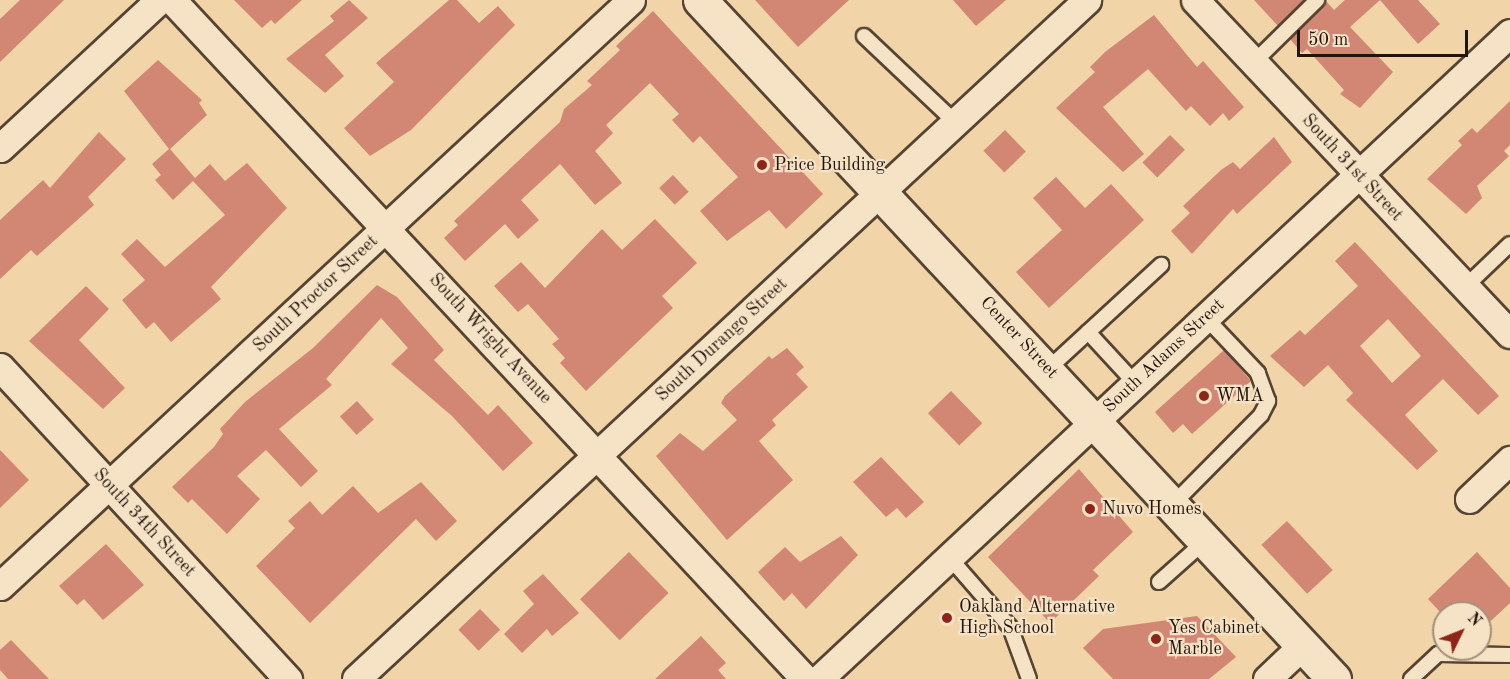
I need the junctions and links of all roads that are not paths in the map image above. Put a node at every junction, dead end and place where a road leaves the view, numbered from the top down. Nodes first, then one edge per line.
1 (159, 0) edge
2 (172, 0) edge
3 (631, 0) edge
4 (700, 0) edge
5 (1087, 0) edge
6 (1196, 0) edge
7 (1317, 0) edge
8 (1510, 33) edge
9 (864, 36) dead end
10 (1253, 63) junction
11 (955, 122) junction
12 (0, 148) edge
13 (1358, 176) junction
14 (882, 190) junction
15 (387, 228) junction
16 (1510, 244) edge
17 (1161, 265) dead end
18 (1464, 287) junction
19 (1206, 318) junction
20 (1088, 332) junction
21 (1510, 334) edge
22 (0, 367) edge
23 (1048, 369) junction
24 (1136, 383) junction
25 (1095, 420) junction
26 (598, 456) junction
27 (1510, 460) edge
28 (109, 485) junction
29 (1469, 499) dead end
30 (1173, 504) junction
31 (1206, 540) junction
32 (949, 557) junction
33 (1159, 582) dead end
34 (0, 586) edge
35 (1304, 645) junction
36 (1510, 655) edge
37 (288, 679) edge
38 (356, 679) edge
39 (805, 679) edge
40 (819, 679) edge
41 (1029, 679) edge
42 (1267, 679) edge
43 (1334, 679) edge
44 (1411, 679) edge

1 - 12 street
2 - 15 street, South Wright Avenue
3 - 15 street, South Proctor Street
4 - 14 main road, Center Street
5 - 11 street, South Durango Street
6 - 10 street, South 31st Street
7 - 10 lane
8 - 13 street, South Adams Street
9 - 11 lane
10 - 13 street, South 31st Street
11 - 14 street, South Durango Street
13 - 18 street, South 31st Street
13 - 19 street, South Adams Street
14 - 23 main road, Center Street
14 - 26 street, South Durango Street
15 - 26 street, South Wright Avenue
15 - 28 street, South Proctor Street
16 - 18 lane
17 - 20 lane
18 - 21 street, South 31st Street
19 - 24 street, South Adams Street
19 - 30 lane
20 - 23 lane
20 - 24 lane
22 - 28 street, South 34th Street
23 - 25 main road, Center Street
24 - 25 street, South Adams Street
25 - 30 main road, Center Street
25 - 32 street, South Adams Street
26 - 38 street, South Durango Street
26 - 39 street, South Wright Avenue
27 - 29 street
28 - 34 street, South Proctor Street
28 - 37 street, South 34th Street
30 - 31 main road, Center Street
31 - 33 lane
31 - 35 main road, Center Street
32 - 40 street, South Adams Street
32 - 41 lane
35 - 42 street
35 - 43 main road, Center Street
36 - 44 lane

